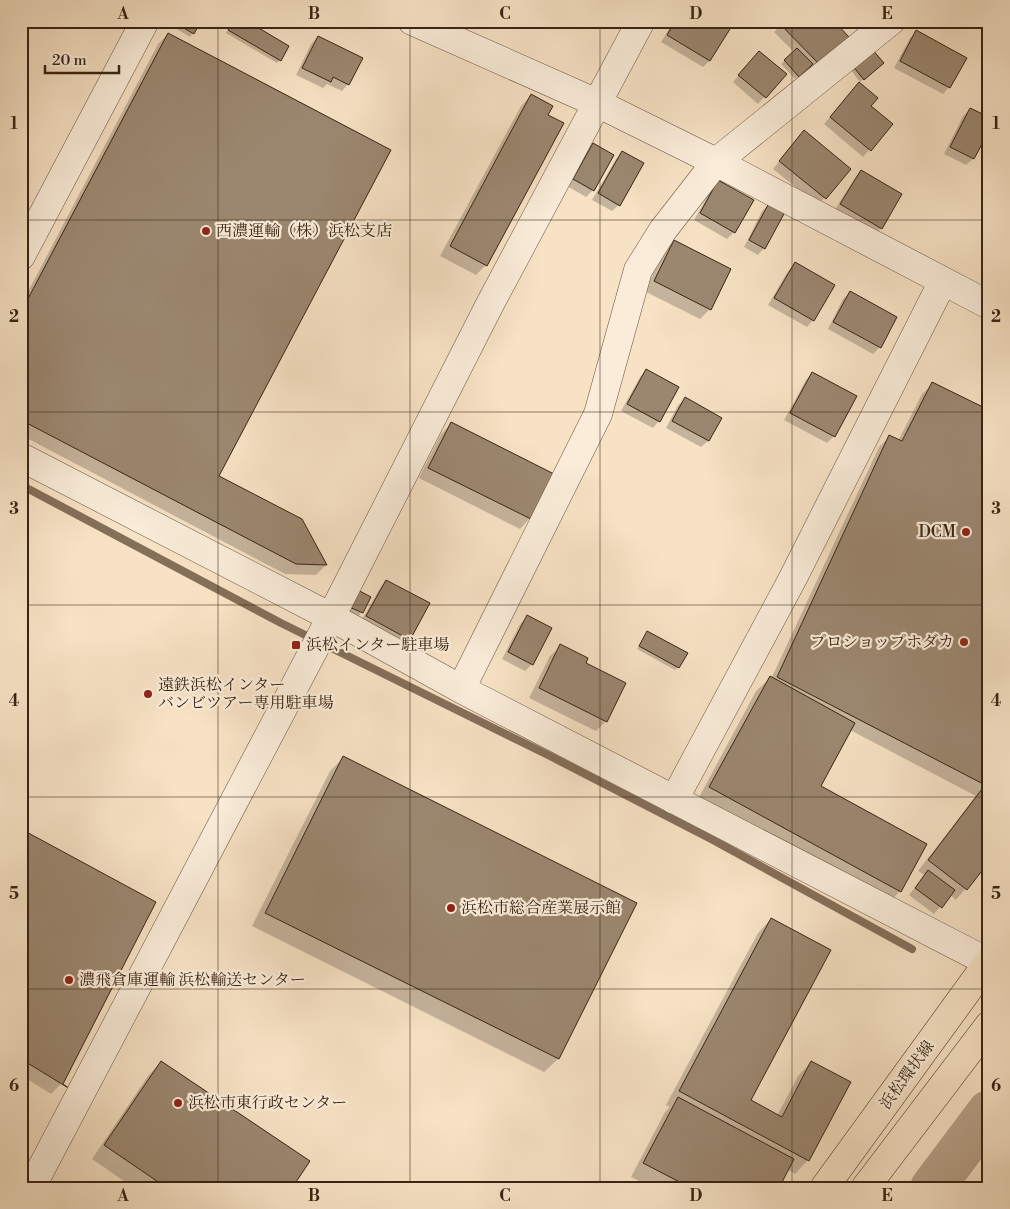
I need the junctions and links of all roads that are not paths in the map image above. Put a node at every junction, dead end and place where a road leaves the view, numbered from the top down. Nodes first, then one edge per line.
1 (145, 21) edge
2 (412, 21) edge
3 (641, 21) edge
4 (891, 21) edge
5 (597, 103) junction
6 (716, 162) junction
7 (21, 256) edge
8 (942, 283) junction
9 (989, 305) edge
10 (21, 457) edge
11 (326, 624) junction
12 (461, 689) junction
13 (674, 800) junction
14 (989, 962) edge
15 (989, 1024) edge
16 (30, 1184) edge
17 (824, 1188) edge
18 (865, 1188) edge

1 - 7 street
2 - 5 street
3 - 5 street
4 - 6 street
5 - 6 street
5 - 11 street
6 - 8 street
6 - 12 street
8 - 9 street
8 - 13 street
10 - 11 street
11 - 12 street
11 - 16 street
12 - 13 street
13 - 14 street
14 - 17 main road, 浜松環状線
15 - 18 main road

